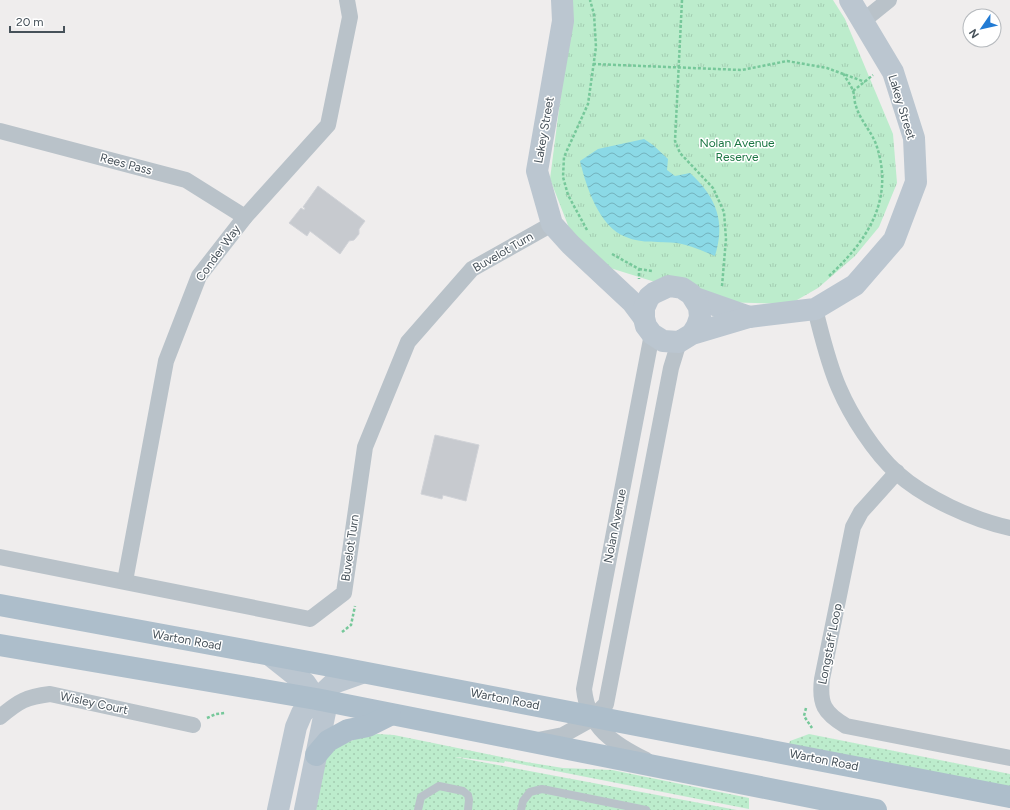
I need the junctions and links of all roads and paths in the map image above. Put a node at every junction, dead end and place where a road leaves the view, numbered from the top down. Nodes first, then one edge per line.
1 (347, 0) edge
2 (562, 0) edge
3 (590, 0) edge
4 (682, 0) edge
5 (850, 0) edge
6 (888, 0) edge
7 (863, 21) junction
8 (593, 64) junction
9 (679, 68) junction
10 (843, 73) junction
11 (865, 82) dead end
12 (0, 131) edge
13 (245, 216) junction
14 (552, 224) junction
15 (590, 234) dead end
16 (606, 250) dead end
17 (828, 277) dead end
18 (648, 278) junction
19 (612, 281) junction
20 (716, 284) dead end
21 (722, 287) junction
22 (728, 290) dead end
23 (695, 298) junction
24 (816, 310) junction
25 (749, 317) junction
26 (648, 326) junction
27 (685, 338) junction
28 (897, 472) junction
29 (1010, 528) edge
30 (0, 557) edge
31 (125, 581) junction
32 (355, 599) dead end
33 (0, 605) edge
34 (342, 632) dead end
35 (0, 645) edge
36 (271, 656) junction
37 (362, 673) junction
38 (316, 699) junction
39 (390, 715) junction
40 (593, 716) junction
41 (0, 717) edge
42 (193, 725) dead end
43 (528, 742) junction
44 (316, 755) junction
45 (1010, 758) edge
46 (662, 768) junction
47 (1010, 797) edge
48 (278, 810) edge
49 (305, 810) edge
50 (418, 810) edge
51 (468, 810) edge
52 (521, 810) edge
53 (646, 810) edge
54 (876, 810) edge

1 - 13 street, Conder Way
2 - 14 street, Lakey Street
3 - 8 path
4 - 9 path
5 - 7 street, Lakey Street
6 - 7 street
7 - 24 street, Lakey Street
8 - 9 path
8 - 15 path
9 - 10 path
9 - 21 path
10 - 11 path
10 - 17 path
12 - 13 street, Rees Pass
13 - 31 street, Conder Way
14 - 19 street, Lakey Street
14 - 31 street, Buvelot Turn
16 - 18 path
18 - 19 street, Lakey Street
18 - 23 street, Lakey Street
18 - 26 street
19 - 26 street, Lakey Street
20 - 21 path
21 - 22 path
23 - 25 street, Lakey Street
23 - 27 street
24 - 25 street, Lakey Street
24 - 28 street
25 - 27 street, Lakey Street
26 - 27 street, Lakey Street
26 - 40 street, Nolan Avenue
27 - 40 street
28 - 29 street
28 - 45 street, Longstaff Loop
30 - 31 street, Buvelot Turn
32 - 34 path
33 - 36 main road, Warton Road
35 - 38 main road
36 - 37 main road, Warton Road
36 - 38 street
37 - 38 street
37 - 40 main road, Warton Road
38 - 39 main road
38 - 44 street
38 - 48 street
39 - 43 main road
39 - 44 main road
40 - 43 street
40 - 46 street, Nolan Avenue
40 - 47 main road, Warton Road
41 - 42 street, Wisley Court
43 - 46 main road
44 - 49 street
46 - 54 main road
50 - 51 lane
52 - 53 lane

